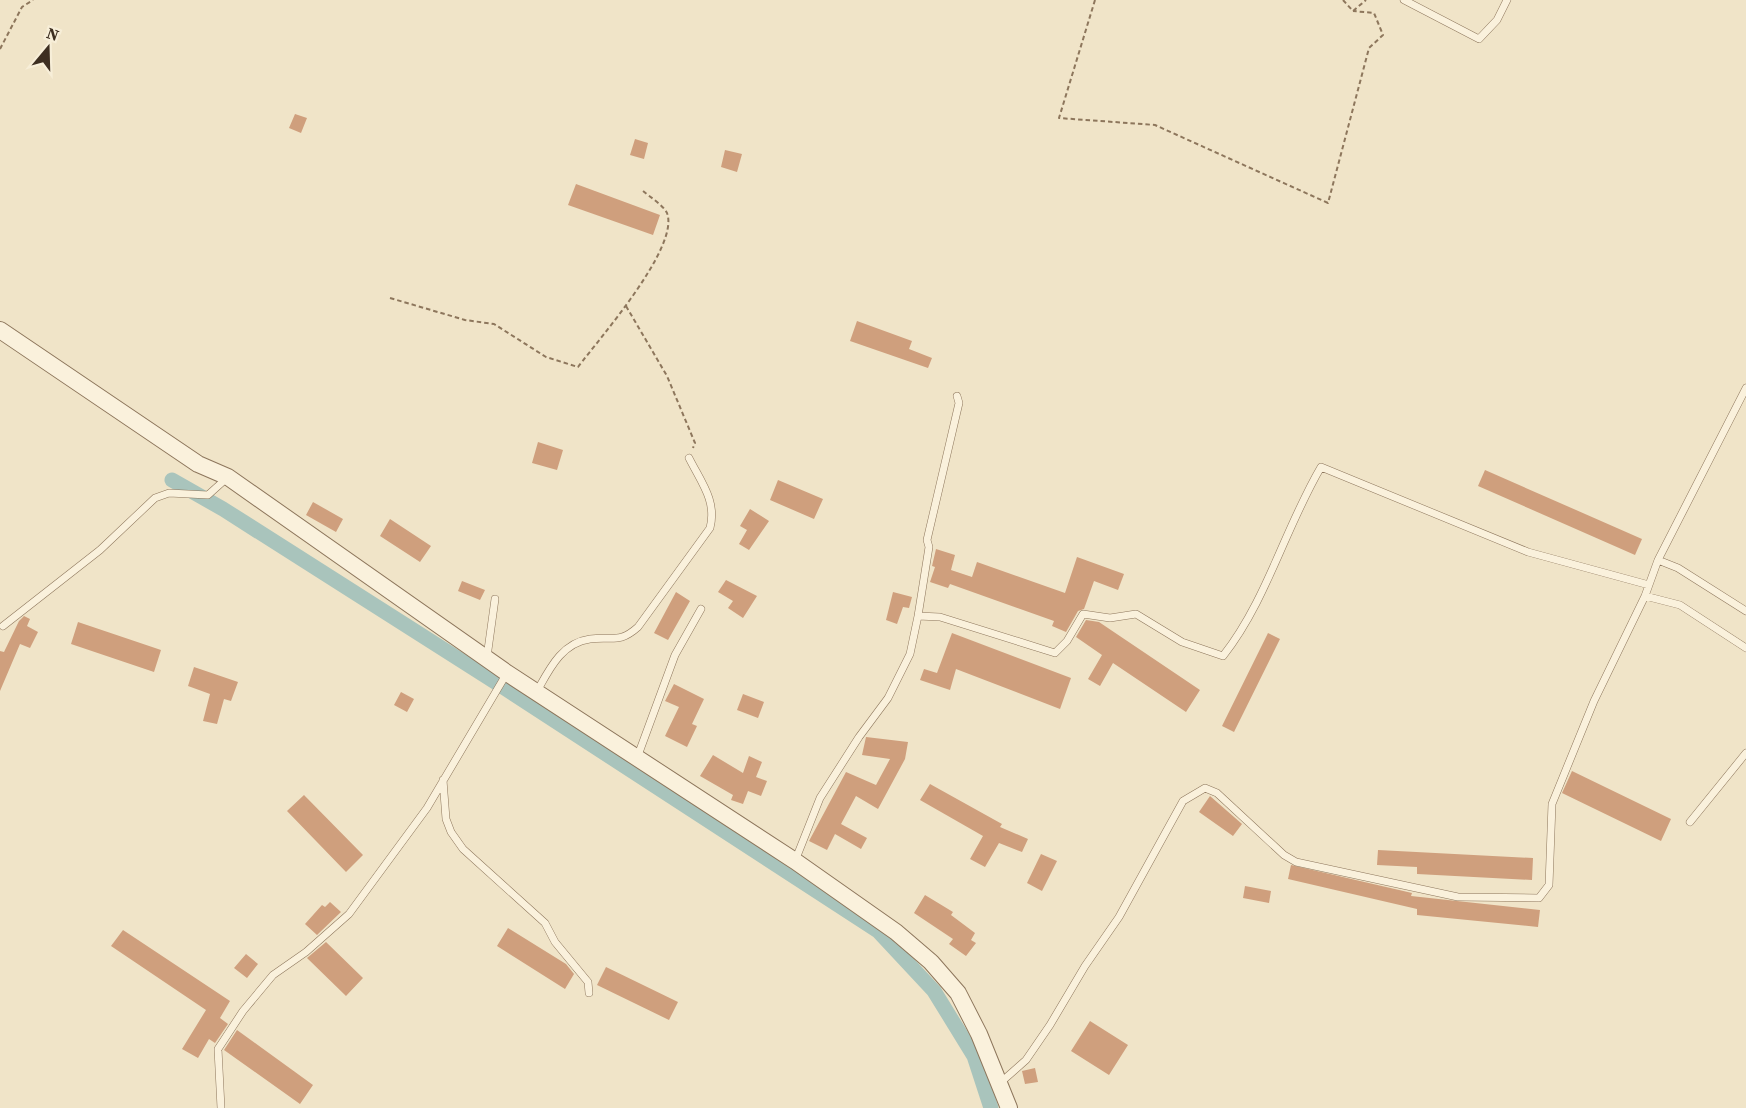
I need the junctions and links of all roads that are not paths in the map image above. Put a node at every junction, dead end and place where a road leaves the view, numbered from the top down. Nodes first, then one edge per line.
1 (1404, 0) edge
2 (1507, 0) edge
3 (0, 330) edge
4 (1746, 388) edge
5 (957, 396) dead end
6 (689, 458) road end
7 (228, 477) junction
8 (1658, 560) junction
9 (1649, 585) junction
10 (1645, 596) junction
11 (495, 599) dead end
12 (701, 609) dead end
13 (1746, 611) edge
14 (918, 616) junction
15 (3, 626) dead end
16 (1746, 648) edge
17 (487, 659) junction
18 (507, 674) junction
19 (536, 693) junction
20 (1746, 753) edge
21 (637, 758) junction
22 (443, 780) junction
23 (1690, 822) dead end
24 (795, 861) junction
25 (589, 993) dead end
26 (1000, 1083) junction
27 (221, 1108) edge
28 (1009, 1108) edge

1 - 2 lane
3 - 7 street
4 - 8 lane
5 - 14 lane
6 - 19 lane
7 - 15 lane
7 - 17 street
8 - 9 lane
8 - 13 lane
9 - 10 lane
9 - 14 lane
10 - 16 lane
10 - 26 lane
11 - 17 lane
12 - 21 lane
14 - 24 lane
17 - 18 street
18 - 19 street
18 - 22 lane
19 - 21 street
20 - 23 lane
21 - 24 street
22 - 25 lane
22 - 27 lane
24 - 26 street
26 - 28 street

